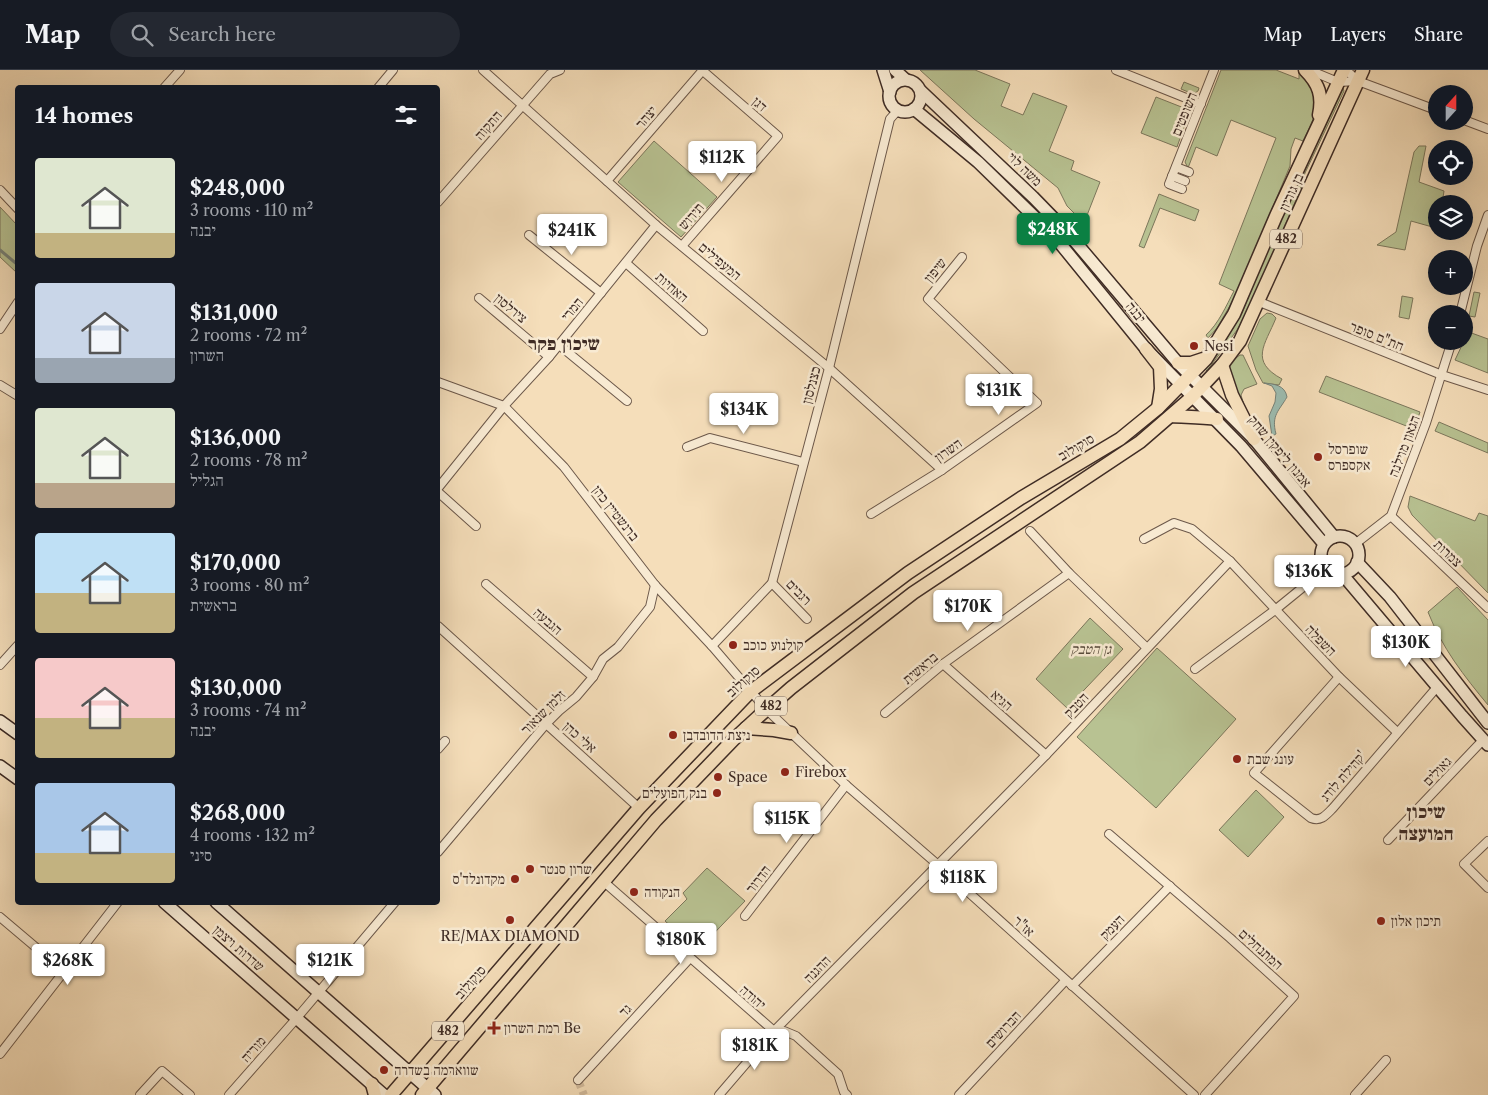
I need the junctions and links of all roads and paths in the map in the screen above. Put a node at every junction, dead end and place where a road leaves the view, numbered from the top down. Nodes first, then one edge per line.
1 (180, 70) edge
2 (393, 70) edge
3 (483, 70) edge
4 (560, 70) edge
5 (703, 70) edge
6 (883, 70) edge
7 (894, 70) edge
8 (1116, 70) edge
9 (1214, 70) edge
10 (1305, 70) edge
11 (1309, 70) edge
12 (1345, 70) edge
13 (1361, 75) edge
14 (905, 79) junction
15 (1338, 82) junction
16 (167, 85) edge
17 (380, 85) edge
18 (890, 92) junction
19 (921, 92) junction
20 (1201, 104) junction
21 (523, 105) junction
22 (1428, 106) edge
23 (914, 109) junction
24 (898, 110) junction
25 (1473, 123) edge
26 (1317, 128) junction
27 (1488, 129) edge
28 (778, 136) joint
29 (1176, 167) junction
30 (1188, 172) dead end
31 (1172, 176) junction
32 (607, 181) junction
33 (1185, 181) dead end
34 (0, 190) edge
35 (1182, 190) dead end
36 (440, 200) edge
37 (15, 206) edge
38 (1488, 215) edge
39 (656, 225) junction
40 (530, 235) dead end
41 (682, 246) junction
42 (962, 257) dead end
43 (626, 263) junction
44 (601, 294) junction
45 (479, 298) dead end
46 (928, 300) joint
47 (1257, 301) junction
48 (1462, 305) edge
49 (15, 306) edge
50 (0, 328) edge
51 (702, 331) dead end
52 (560, 344) junction
53 (1146, 349) junction
54 (1449, 350) edge
55 (549, 357) junction
56 (1206, 359) junction
57 (1178, 363) junction
58 (1222, 365) junction
59 (829, 368) junction
60 (1189, 374) junction
61 (1442, 375) junction
62 (440, 383) edge
63 (0, 385) edge
64 (1181, 385) junction
65 (1202, 386) junction
66 (1488, 390) edge
67 (15, 394) edge
68 (1192, 397) junction
69 (627, 401) dead end
70 (504, 406) junction
71 (1158, 408) junction
72 (1171, 416) junction
73 (1217, 419) junction
74 (1254, 439) junction
75 (687, 447) dead end
76 (803, 462) junction
77 (942, 470) junction
78 (440, 486) edge
79 (440, 494) edge
80 (871, 514) dead end
81 (1391, 516) junction
82 (476, 526) dead end
83 (1030, 531) dead end
84 (1144, 539) dead end
85 (1329, 541) junction
86 (1355, 544) junction
87 (1230, 561) junction
88 (1357, 562) junction
89 (1325, 567) junction
90 (1069, 573) junction
91 (1342, 574) junction
92 (772, 583) junction
93 (486, 584) dead end
94 (655, 585) junction
95 (1488, 608) edge
96 (1275, 610) junction
97 (807, 619) dead end
98 (440, 628) edge
99 (712, 646) junction
100 (15, 648) edge
101 (1148, 648) junction
102 (943, 664) junction
103 (0, 665) edge
104 (1195, 669) dead end
105 (593, 677) junction
106 (1339, 677) junction
107 (1438, 686) junction
108 (750, 692) junction
109 (766, 709) junction
110 (885, 713) dead end
111 (0, 722) edge
112 (1488, 723) edge
113 (546, 724) junction
114 (746, 728) junction
115 (15, 732) edge
116 (1397, 732) junction
117 (791, 733) junction
118 (446, 741) dead end
119 (1486, 742) edge
120 (440, 748) edge
121 (1046, 755) junction
122 (0, 766) edge
123 (15, 777) edge
124 (846, 785) junction
125 (639, 808) junction
126 (1109, 834) dead end
127 (1388, 840) dead end
128 (1488, 841) edge
129 (440, 850) edge
130 (937, 864) junction
131 (603, 881) junction
132 (1170, 886) junction
133 (1488, 888) edge
134 (116, 905) edge
135 (167, 905) edge
136 (219, 905) edge
137 (392, 905) edge
138 (0, 916) edge
139 (745, 916) dead end
140 (690, 958) junction
141 (65, 972) junction
142 (1065, 981) junction
143 (1072, 986) junction
144 (319, 993) junction
145 (296, 1019) junction
146 (774, 1031) junction
147 (0, 1054) edge
148 (1386, 1060) dead end
149 (411, 1074) junction
150 (578, 1080) dead end
151 (373, 1090) edge
152 (1184, 1092) edge
153 (428, 1093) edge
154 (140, 1095) edge
155 (190, 1095) edge
156 (229, 1095) edge
157 (384, 1095) edge
158 (391, 1095) edge
159 (719, 1095) edge
160 (848, 1095) edge
161 (959, 1095) edge
162 (1194, 1095) edge
163 (1205, 1095) edge
164 (1355, 1095) edge

1 - 16 street
2 - 17 street
3 - 21 street, המעפילים
4 - 21 street, התקוה
5 - 28 street, דגן
5 - 32 street, יצהר
6 - 18 street
7 - 14 street
8 - 20 street
9 - 20 street, השופטים
10 - 26 main road
11 - 15 street
12 - 13 street
12 - 15 main road, בן גוריון / 482
13 - 15 street
13 - 22 street
13 - 47 main road, בן גוריון / 482
14 - 18 street
14 - 19 street
15 - 26 main road, בן גוריון / 482
18 - 24 street
19 - 23 street
19 - 57 street, משה לוי
20 - 29 street, השופטים
21 - 32 street, המעפילים
21 - 36 street, התקוה
23 - 24 street
23 - 53 street, יבנה
24 - 59 street, כצנלסון
25 - 27 street
26 - 56 main road, בן גוריון / 482
28 - 41 street, תירוש
29 - 30 street
29 - 31 street, השופטים
31 - 33 street
31 - 35 street
32 - 39 street, המעפילים
34 - 37 street
38 - 48 street
39 - 41 street, המעפילים
39 - 43 street, המרי
40 - 44 street
41 - 59 street, המעפילים
42 - 46 street, שיפון
43 - 44 street, המרי
43 - 51 street, האחיות
44 - 52 street, המרי
45 - 55 street, צירלסון
46 - 77 street, השרון
47 - 58 main road, בן גוריון / 482
47 - 61 street, חת"ם סופר
49 - 50 street
52 - 55 street, המרי
52 - 69 street
53 - 64 street, יבנה
53 - 71 main road
54 - 61 street, הגאון מוילנה
55 - 70 street, המרי
56 - 57 main road
56 - 60 main road, בן גוריון / 482
57 - 60 street, משה לוי
58 - 65 main road, בן גוריון / 482
58 - 74 main road
59 - 76 street, כצנלסון
59 - 77 street, המעפילים
60 - 64 main road, סוקולוב / 482
60 - 65 street, משה לוי
61 - 66 street, חת"ם סופר
61 - 81 street, הגאון מוילנה
62 - 70 street, ברנשטיין כהן
63 - 67 street
64 - 68 street, יבנה
64 - 71 main road, סוקולוב / 482
65 - 68 main road, בן גוריון / 482
65 - 74 street, אמנון ליפקין שחק
68 - 72 main road, 482
68 - 73 street, יבנה
70 - 78 street, המרי
70 - 94 street, ברנשטיין כהן
71 - 108 main road, סוקולוב / 482
72 - 73 main road
72 - 109 main road, 482
73 - 85 street, יבנה
74 - 85 street, אמנון ליפקין שחק
75 - 76 street
76 - 92 street, כצנלסון
77 - 80 street, השרון
79 - 82 street
81 - 86 street
81 - 95 street, צמרות
83 - 90 street
84 - 87 street
85 - 86 street
85 - 89 street
86 - 88 street
87 - 96 street, השפלה
87 - 101 street, הטבק
88 - 91 street
88 - 112 street
89 - 91 street
89 - 96 street
90 - 101 street
90 - 102 street, בראשית
91 - 107 street
92 - 97 street, רגבים
92 - 99 street, כצנלסון
93 - 105 street, הגבעה
94 - 99 street, ברנשטיין כהן
94 - 105 street, זלמן שנאור
96 - 104 street
96 - 106 street, השפלה
98 - 113 street, אלי כהן
99 - 108 street, ברנשטיין כהן
100 - 103 street
101 - 121 street, הטבק
102 - 110 street, בראשית
102 - 121 street, הגיא
105 - 113 street, זלמן שנאור
106 - 116 street, השפלה
106 - 116 street, קהילת לודג'
107 - 116 street, קהילת לודג'
107 - 119 street
108 - 109 street, אז"ר
108 - 125 main road, סוקולוב / 482
109 - 114 main road, 482
109 - 117 street, אז"ר
111 - 115 street
113 - 125 street, אלי כהן
113 - 129 street, זלמן שנאור
114 - 117 main road
114 - 131 main road, 482
117 - 124 street, אז"ר
118 - 120 street
119 - 127 street, גאולים
121 - 130 street, הטבק
122 - 123 street
124 - 130 street, אז"ר
124 - 139 street, הדרור
125 - 149 main road, סוקולוב / 482
126 - 132 street, המתנחלים
128 - 133 street
130 - 142 street, אז"ר
130 - 146 street, ההגנה
131 - 140 street, יהודה
131 - 153 main road, 482
132 - 143 street, העמק
132 - 163 street, המתנחלים
134 - 141 street
135 - 145 street, שדרות ויצמן
136 - 144 street, שדרות ויצמן
137 - 144 street
138 - 141 street
140 - 146 street, יהודה
140 - 150 street, גד
141 - 147 street
142 - 143 street, אז"ר
142 - 161 street, הברושים
143 - 152 street, אז"ר
144 - 145 street
144 - 149 street, שדרות ויצמן
145 - 151 street, שדרות ויצמן
145 - 156 street, מוריה
146 - 159 street, ההגנה
146 - 160 street
148 - 164 street
149 - 153 street, שדרות ויצמן
149 - 158 main road, סוקולוב / 482
151 - 157 street, שדרות ויצמן
152 - 162 street, אז"ר
154 - 155 street

